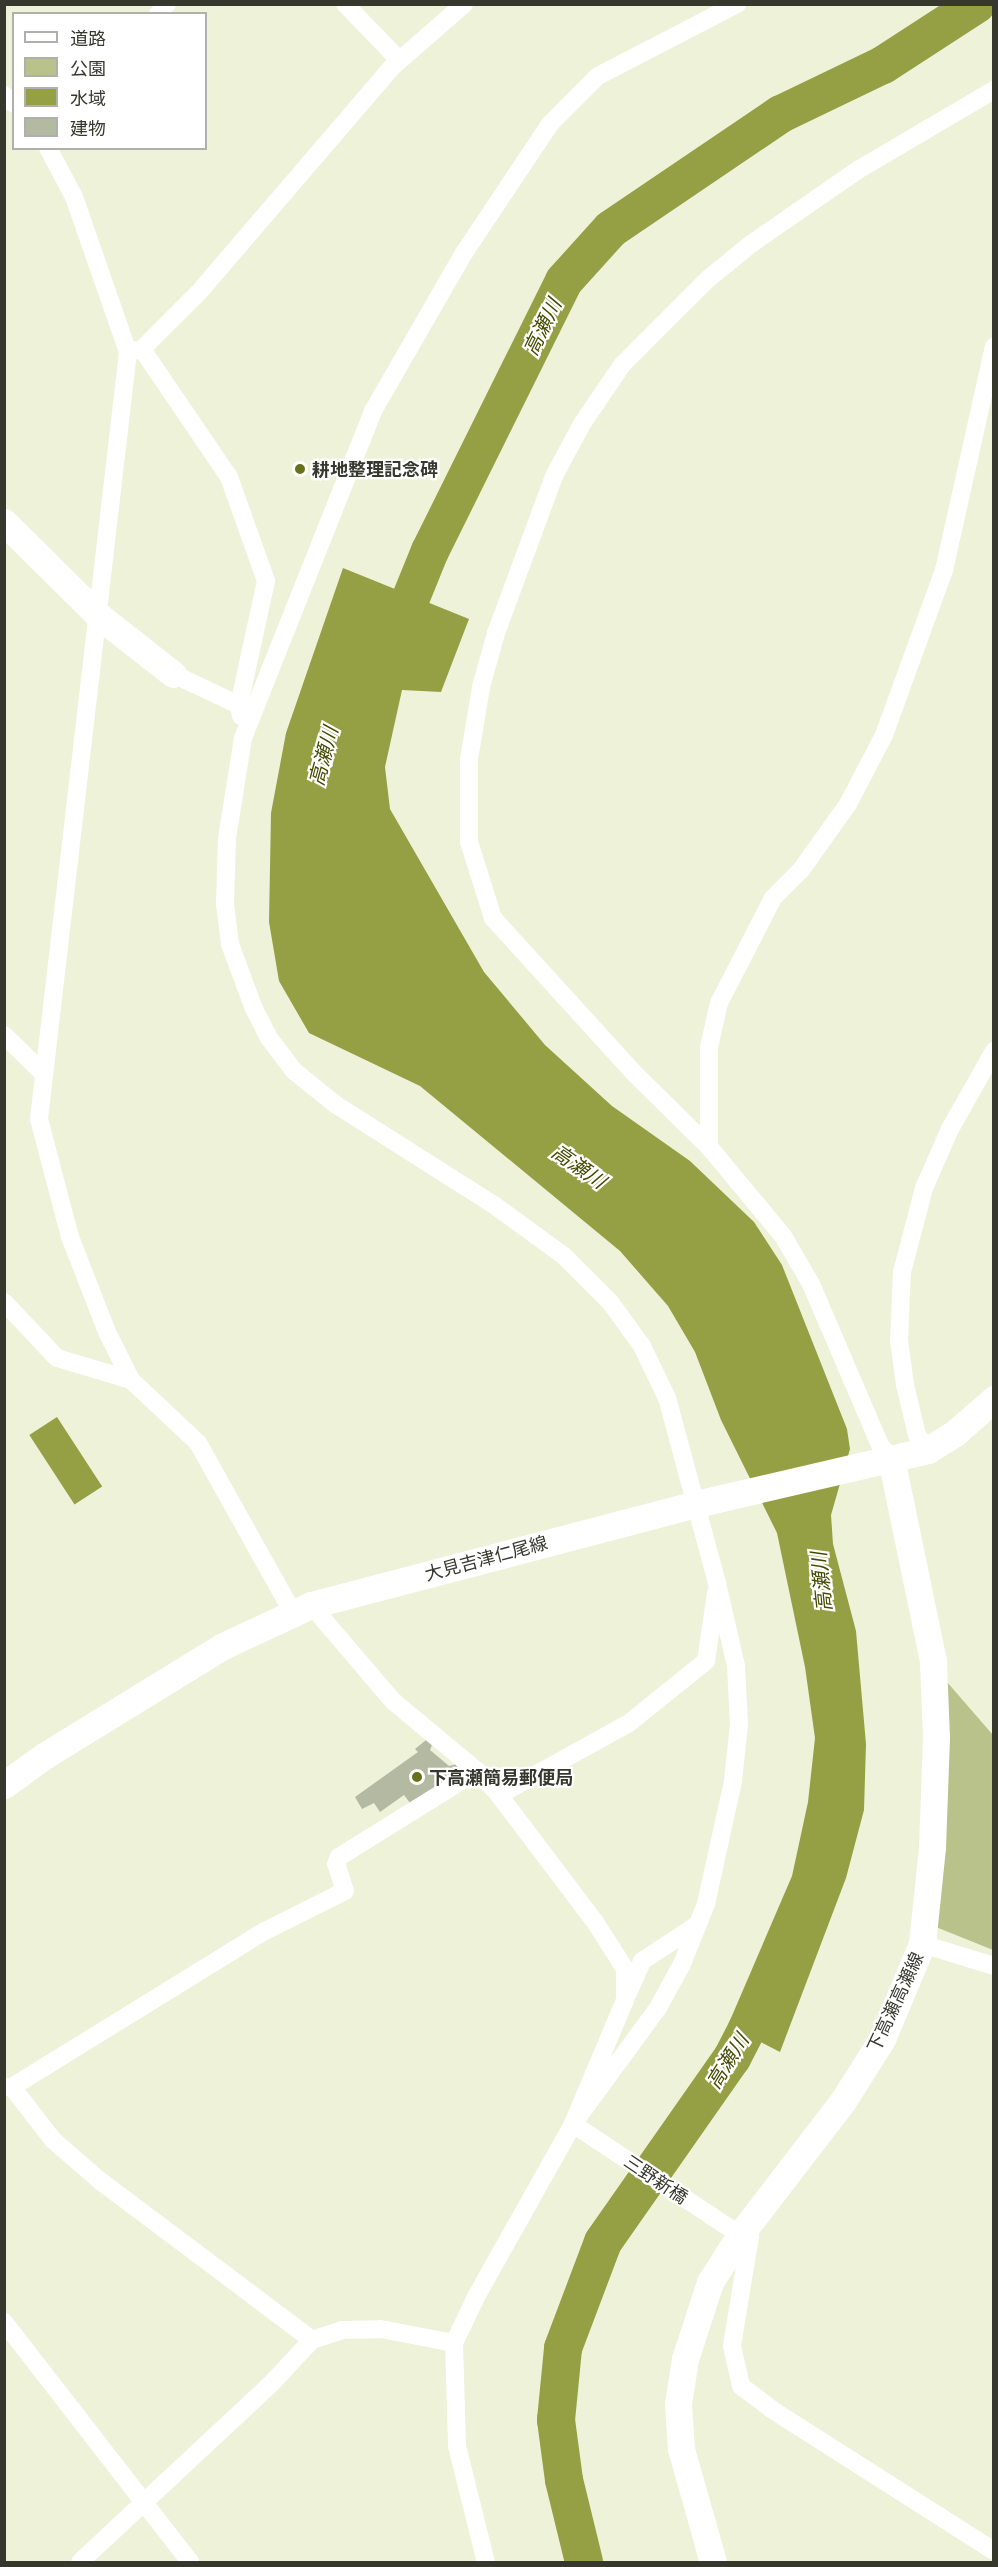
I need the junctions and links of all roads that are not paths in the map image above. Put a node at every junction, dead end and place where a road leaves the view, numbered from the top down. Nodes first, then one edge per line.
1 (345, 4) edge
2 (464, 4) edge
3 (737, 4) edge
4 (399, 60) junction
5 (993, 90) edge
6 (49, 150) edge
7 (993, 346) edge
8 (135, 350) junction
9 (4, 522) edge
10 (99, 616) junction
11 (173, 674) joint
12 (240, 705) junction
13 (243, 738) junction
14 (4, 1035) edge
15 (993, 1051) edge
16 (42, 1072) junction
17 (709, 1147) junction
18 (4, 1302) edge
19 (131, 1380) junction
20 (992, 1404) edge
21 (928, 1450) junction
22 (891, 1458) junction
23 (696, 1504) junction
24 (717, 1583) junction
25 (302, 1609) junction
26 (477, 1771) junction
27 (4, 1785) edge
28 (499, 1795) junction
29 (697, 1925) junction
30 (922, 1944) junction
31 (993, 1966) edge
32 (625, 2000) junction
33 (8, 2087) edge
34 (573, 2124) junction
35 (740, 2235) junction
36 (4, 2322) edge
37 (312, 2340) junction
38 (454, 2343) junction
39 (144, 2503) junction
40 (993, 2551) edge
41 (80, 2562) edge
42 (190, 2562) edge
43 (486, 2562) edge
44 (712, 2562) edge

1 - 4 street
2 - 4 street
3 - 13 street
4 - 8 street
5 - 17 street
6 - 8 street
7 - 17 street
8 - 10 street
8 - 12 street
9 - 10 main road
10 - 11 main road
10 - 16 street
11 - 12 street
12 - 13 street
13 - 23 street
14 - 16 street
15 - 21 street
16 - 19 street
17 - 22 street
18 - 19 street
19 - 25 street
20 - 21 main road, 大見吉津仁尾線
21 - 22 main road, 大見吉津仁尾線
22 - 23 main road, 大見吉津仁尾線
22 - 30 main road, 下高瀬高瀬線
23 - 24 street
23 - 25 main road, 大見吉津仁尾線
24 - 28 street
24 - 29 street
25 - 26 street
25 - 27 main road, 大見吉津仁尾線
26 - 28 street
26 - 33 street
28 - 32 street
29 - 32 street
29 - 34 street
30 - 31 street
30 - 35 main road, 下高瀬高瀬線
32 - 34 street
33 - 37 street
34 - 35 street, 三野新橋
34 - 38 street
35 - 40 street
35 - 44 main road, 下高瀬高瀬線
36 - 39 street
37 - 38 street
37 - 39 street
38 - 43 street
39 - 41 street
39 - 42 street

